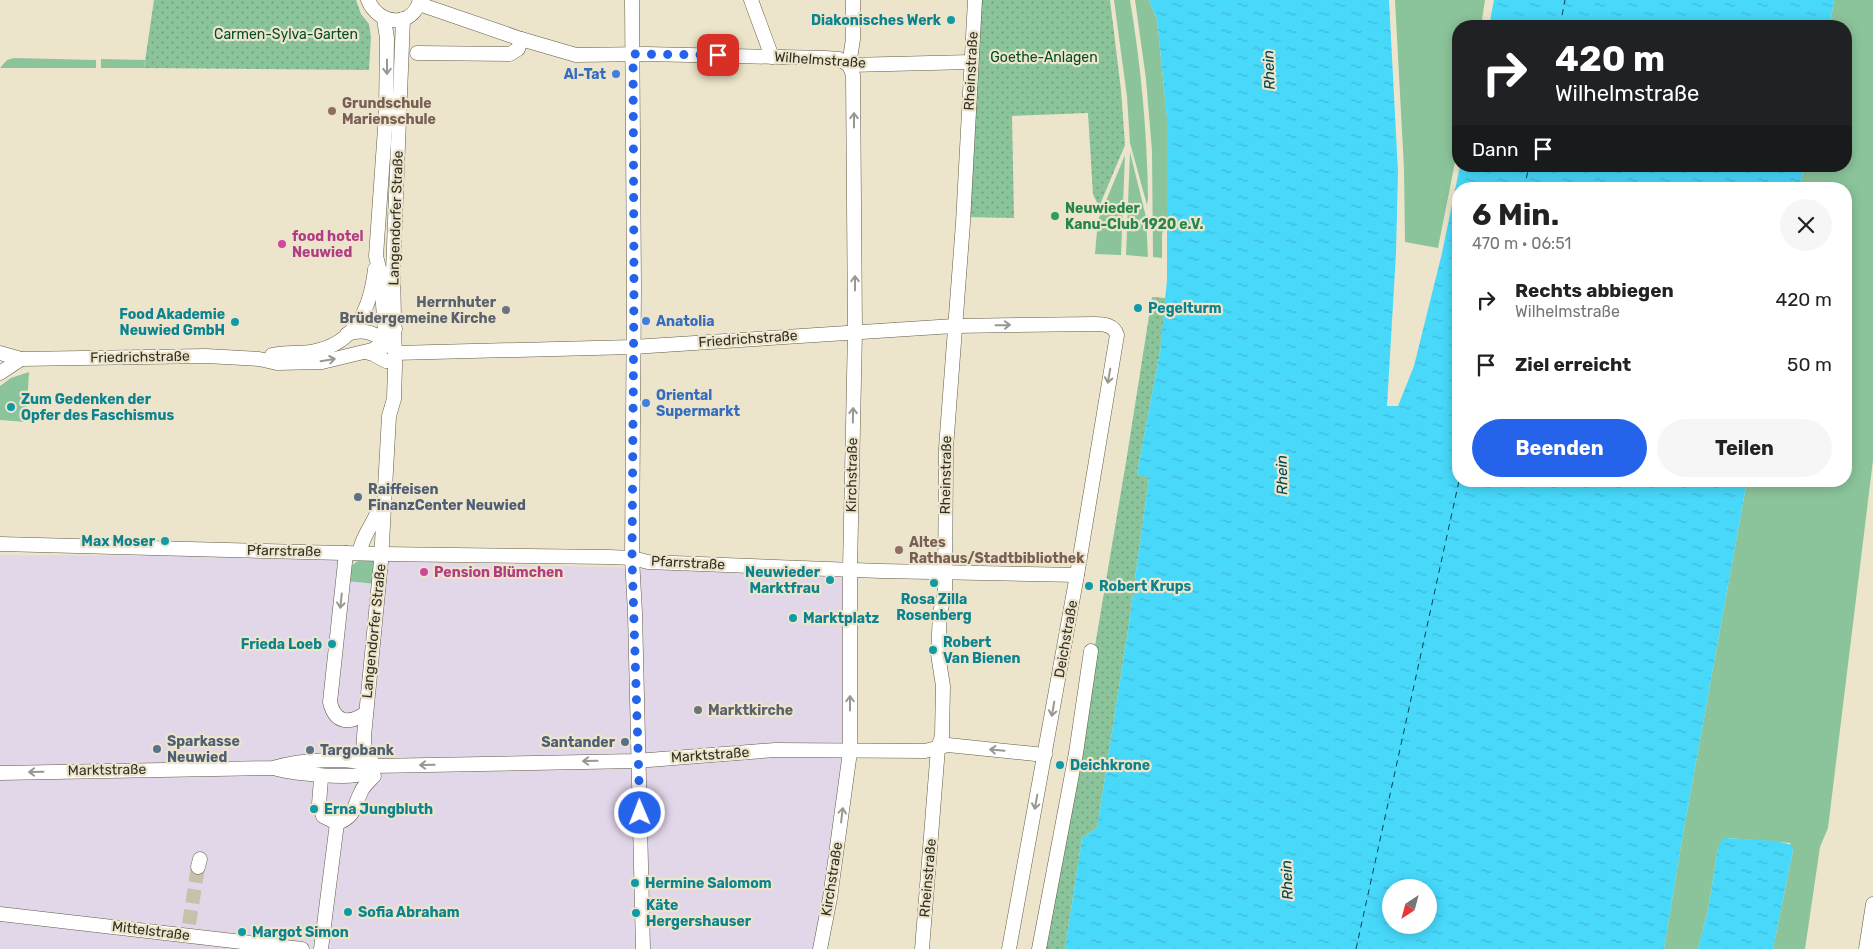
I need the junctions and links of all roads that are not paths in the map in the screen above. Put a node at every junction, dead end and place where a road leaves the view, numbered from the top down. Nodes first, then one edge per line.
1 (368, 0) edge
2 (632, 0) edge
3 (751, 0) edge
4 (853, 0) edge
5 (975, 0) edge
6 (420, 2) edge
7 (384, 19) junction
8 (403, 19) junction
9 (522, 40) junction
10 (417, 53) dead end
11 (633, 54) junction
12 (772, 57) junction
13 (971, 62) junction
14 (849, 65) junction
15 (376, 256) junction
16 (954, 326) junction
17 (1114, 328) joint
18 (395, 330) junction
19 (855, 332) junction
20 (348, 334) junction
21 (386, 342) junction
22 (633, 347) junction
23 (366, 352) junction
24 (0, 353) edge
25 (391, 357) junction
26 (259, 358) junction
27 (21, 359) junction
28 (0, 373) edge
29 (386, 489) junction
30 (0, 544) edge
31 (353, 553) junction
32 (382, 554) junction
33 (632, 558) junction
34 (850, 569) junction
35 (944, 572) junction
36 (1077, 575) junction
37 (1090, 650) dead end
38 (366, 713) junction
39 (938, 748) junction
40 (850, 752) junction
41 (1045, 754) junction
42 (639, 760) junction
43 (374, 771) junction
44 (0, 773) edge
45 (321, 779) dead end
46 (337, 823) junction
47 (1873, 904) edge
48 (0, 914) edge
49 (302, 949) edge
50 (321, 949) edge
51 (643, 949) edge
52 (820, 949) edge
53 (922, 949) edge
54 (1010, 949) edge
55 (1039, 949) edge
56 (1866, 949) edge

1 - 7 street
2 - 11 street
3 - 12 street
4 - 14 street, Kirchstraße
5 - 13 street, Rheinstraße
6 - 8 street
6 - 9 street, Wilhelmstraße
7 - 8 street
7 -> 15 street, Langendorfer Straße
8 - 18 street, Langendorfer Straße
9 - 10 street
9 - 11 street, Wilhelmstraße
11 - 12 street, Wilhelmstraße
11 - 22 street
12 - 14 street, Wilhelmstraße
13 - 14 street, Wilhelmstraße
13 - 16 street, Rheinstraße
19 -> 14 street, Kirchstraße
15 - 20 street, Friedrichstraße
15 - 21 street, Langendorfer Straße
16 -> 17 street, Friedrichstraße
16 - 19 street, Friedrichstraße
16 - 35 street, Rheinstraße
17 -> 36 street, Deichstraße
18 - 21 street, Friedrichstraße
18 - 25 street, Langendorfer Straße
19 - 22 street, Friedrichstraße
34 -> 19 street, Kirchstraße
20 - 21 street, Friedrichstraße
20 - 26 street, Friedrichstraße
21 - 23 street, Friedrichstraße
21 - 25 street, Friedrichstraße
22 - 25 street, Friedrichstraße
22 - 33 street
23 - 25 street, Friedrichstraße
26 -> 23 street, Friedrichstraße
24 - 27 street, Friedrichstraße
25 - 29 street, Langendorfer Straße
26 - 27 street, Friedrichstraße
27 - 28 street
29 - 31 street, Langendorfer Straße
29 - 32 street, Langendorfer Straße
30 - 31 street, Pfarrstraße
31 - 32 street, Pfarrstraße
31 -> 38 street, Langendorfer Straße
32 - 33 street, Pfarrstraße
32 - 38 street, Langendorfer Straße
33 - 34 street, Pfarrstraße
33 - 42 street
34 - 35 street, Pfarrstraße
40 -> 34 street, Kirchstraße
35 - 36 street, Pfarrstraße
35 - 39 street, Rheinstraße
36 -> 41 street, Deichstraße
37 - 55 street
38 - 43 street, Langendorfer Straße
39 - 40 street, Marktstraße
41 -> 39 street, Marktstraße
39 - 53 street, Rheinstraße
40 - 42 street, Marktstraße
52 -> 40 street, Kirchstraße
41 -> 54 street, Deichstraße
42 -> 43 street, Marktstraße
42 - 51 street
43 -> 44 street, Marktstraße
43 - 46 street
45 - 46 street
46 - 50 street
47 - 56 street
48 - 49 street, Mittelstraße

